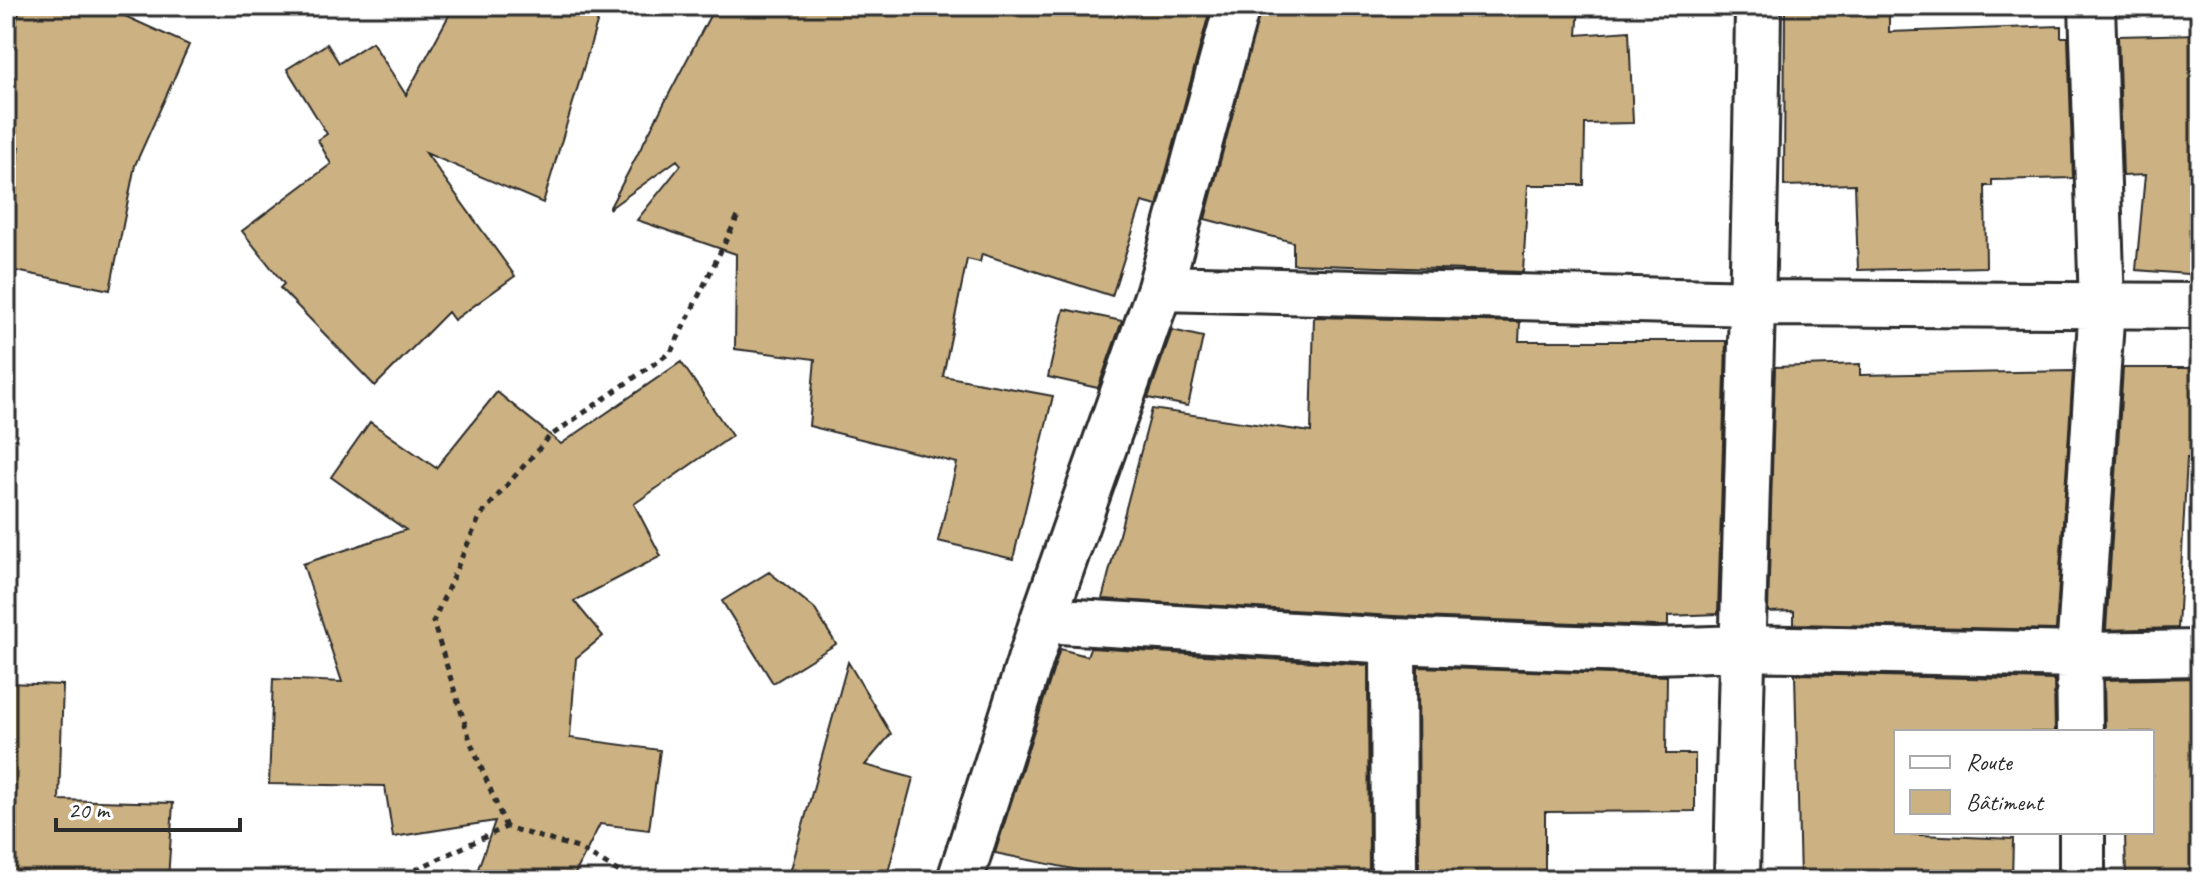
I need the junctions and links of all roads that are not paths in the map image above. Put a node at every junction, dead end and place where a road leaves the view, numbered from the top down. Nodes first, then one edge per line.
1 (1237, 6) edge
2 (1758, 6) edge
3 (2092, 6) edge
4 (1160, 288) junction
5 (1755, 303) junction
6 (2102, 305) junction
7 (2200, 306) edge
8 (1043, 620) junction
9 (1393, 641) junction
10 (1741, 648) junction
11 (2200, 653) edge
12 (2079, 655) junction
13 (2080, 730) edge
14 (2082, 834) edge
15 (960, 880) edge
16 (1394, 880) edge
17 (1737, 880) edge
18 (2082, 880) edge

1 - 4 street
2 - 5 street
3 - 6 street
4 - 5 street
4 - 8 street
5 - 6 street
5 - 10 street
6 - 7 street
6 - 12 street
8 - 9 street
8 - 15 street
9 - 10 street
9 - 16 street
10 - 12 street
10 - 17 street
11 - 12 street
12 - 13 street
14 - 18 street

